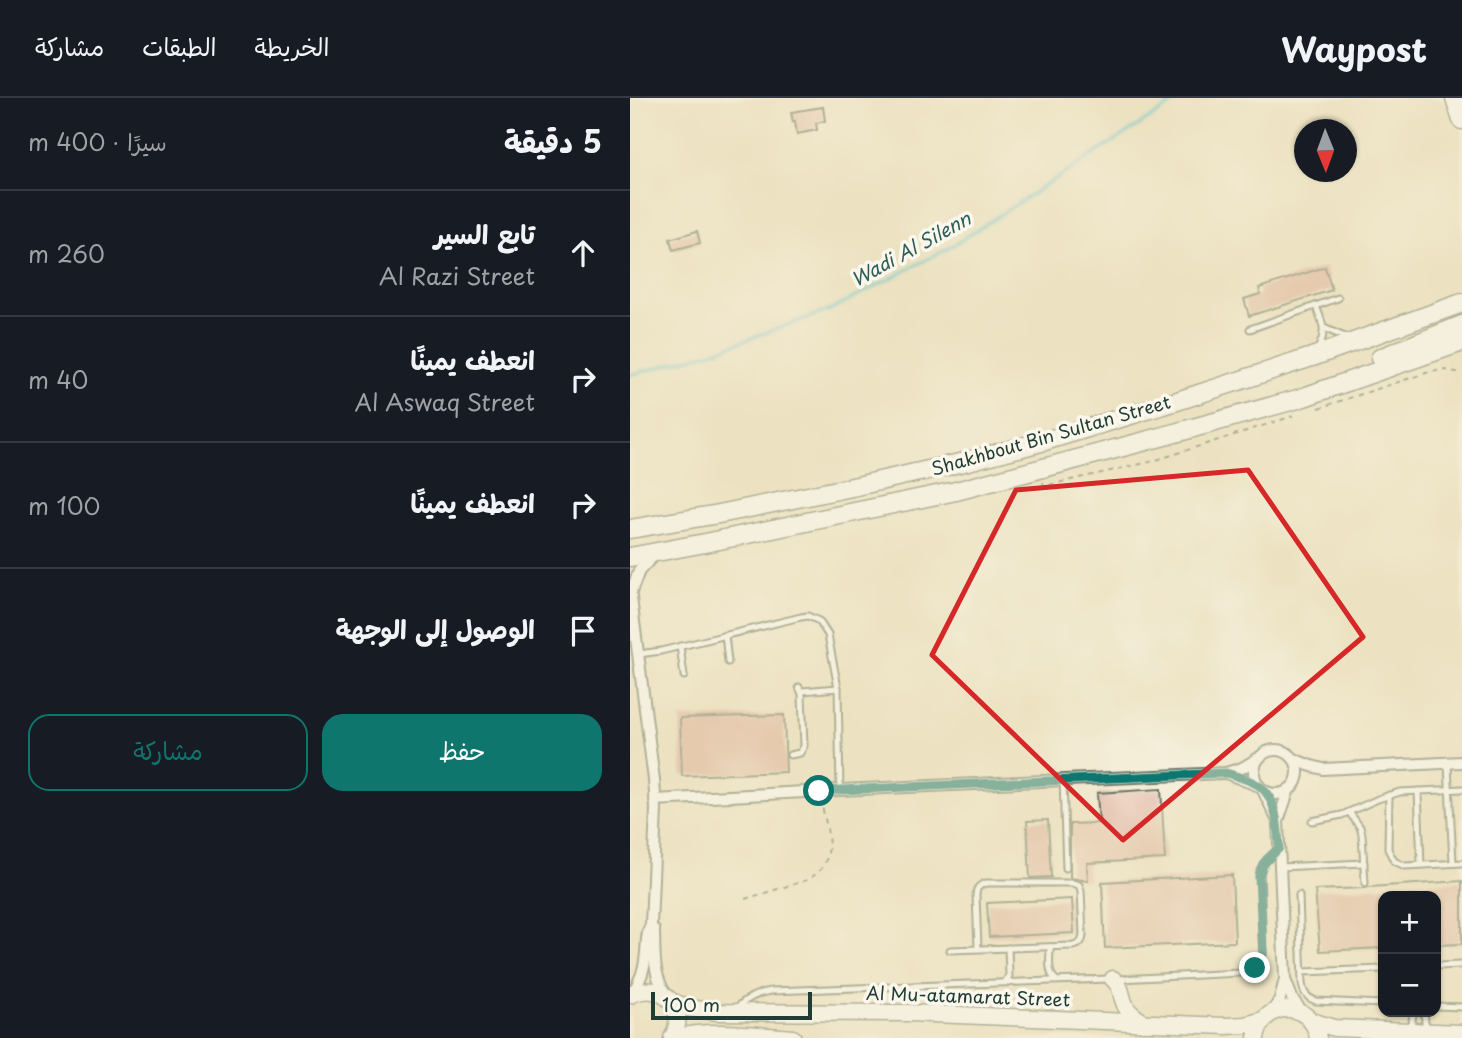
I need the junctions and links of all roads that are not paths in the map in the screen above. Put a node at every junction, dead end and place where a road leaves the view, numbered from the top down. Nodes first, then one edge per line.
1 (1462, 291) edge
2 (1338, 298) dead end
3 (1462, 303) edge
4 (1316, 306) junction
5 (1414, 322) junction
6 (1462, 325) edge
7 (1324, 328) junction
8 (1250, 329) dead end
9 (1364, 340) junction
10 (1462, 342) edge
11 (1462, 350) edge
12 (1431, 352) junction
13 (1312, 357) junction
14 (1298, 399) junction
15 (630, 529) edge
16 (656, 552) junction
17 (630, 557) edge
18 (630, 591) edge
19 (725, 635) junction
20 (680, 646) junction
21 (639, 654) junction
22 (728, 662) dead end
23 (684, 676) dead end
24 (838, 688) junction
25 (790, 755) dead end
26 (1257, 759) junction
27 (1294, 759) junction
28 (1462, 762) edge
29 (1448, 764) junction
30 (1323, 769) junction
31 (1226, 773) junction
32 (1063, 780) junction
33 (1292, 786) junction
34 (1261, 788) junction
35 (1449, 789) junction
36 (1462, 789) edge
37 (840, 790) junction
38 (1418, 790) junction
39 (1388, 795) junction
40 (655, 800) junction
41 (1349, 812) junction
42 (1278, 821) junction
43 (1312, 821) dead end
44 (1279, 848) junction
45 (1364, 863) junction
46 (1453, 863) junction
47 (1462, 863) edge
48 (1421, 865) junction
49 (1066, 867) dead end
50 (1280, 867) junction
51 (1365, 883) dead end
52 (1299, 895) dead end
53 (651, 925) junction
54 (1050, 947) junction
55 (1008, 948) junction
56 (978, 949) junction
57 (950, 950) dead end
58 (1462, 965) edge
59 (1441, 966) edge
60 (1378, 969) edge
61 (1301, 972) junction
62 (1113, 979) junction
63 (1285, 979) junction
64 (1059, 981) junction
65 (1003, 983) junction
66 (630, 995) edge
67 (669, 999) junction
68 (1378, 1004) edge
69 (1441, 1006) edge
70 (1462, 1007) edge
71 (732, 1012) junction
72 (1268, 1016) junction
73 (1307, 1017) junction
74 (1412, 1017) edge
75 (1425, 1017) edge
76 (1144, 1023) junction
77 (1405, 1030) junction
78 (1429, 1031) junction
79 (1462, 1032) edge
80 (672, 1038) edge
81 (678, 1038) edge
82 (793, 1038) edge
83 (1256, 1038) edge
84 (1318, 1038) edge

1 - 5 main road
2 - 4 lane
3 - 5 main road, Shakhbout Bin Sultan Street
4 - 7 lane
4 - 8 lane
5 - 9 main road, Shakhbout Bin Sultan Street
6 - 14 main road
7 - 9 lane
7 - 13 lane
9 - 13 main road, Shakhbout Bin Sultan Street
10 - 12 main road, Shakhbout Bin Sultan Street
11 - 12 main road
12 - 14 main road, Shakhbout Bin Sultan Street
13 - 15 main road, Shakhbout Bin Sultan Street
14 - 16 main road, Shakhbout Bin Sultan Street
16 - 17 main road, Shakhbout Bin Sultan Street
16 - 18 street
18 - 21 street
19 - 20 lane
19 - 22 lane
19 - 24 lane
20 - 21 lane
20 - 23 lane
21 - 40 street
24 - 25 lane
24 - 37 lane
26 - 27 street
26 - 31 street
26 - 34 street
27 - 30 street
27 - 33 street
28 - 29 street
29 - 30 street
29 - 35 lane
30 - 33 street
31 - 32 street
31 - 34 street
32 - 37 street
32 - 49 lane
33 - 34 street
33 - 42 street
34 - 42 street
35 - 36 lane
35 - 38 lane
35 - 46 lane
37 - 40 street
38 - 39 lane
38 - 48 lane
39 - 41 lane
39 - 48 lane
40 - 53 street
41 - 43 lane
41 - 45 lane
42 - 44 street
44 - 50 street
44 - 62 lane
45 - 50 lane
45 - 51 lane
46 - 47 lane
46 - 48 lane
50 - 63 street
52 - 61 lane
53 - 66 street
53 - 67 street
54 - 55 lane
54 - 56 lane
54 - 64 lane
55 - 56 lane
55 - 65 lane
56 - 57 lane
58 - 59 lane
60 - 61 lane
61 - 68 lane
62 - 64 lane
62 - 76 street
63 - 72 street
63 - 73 street
64 - 65 lane
65 - 71 lane
66 - 67 street, Al Mu-atamarat Street
67 - 71 street, Al Mu-atamarat Street
67 - 80 street
69 - 70 lane
71 - 76 street, Al Mu-atamarat Street
72 - 73 street, Al Mu-atamarat Street
72 - 76 street, Al Mu-atamarat Street
72 - 83 street
73 - 77 street
73 - 84 street
74 - 77 lane
75 - 78 lane
77 - 78 street
78 - 79 street
81 - 82 street

